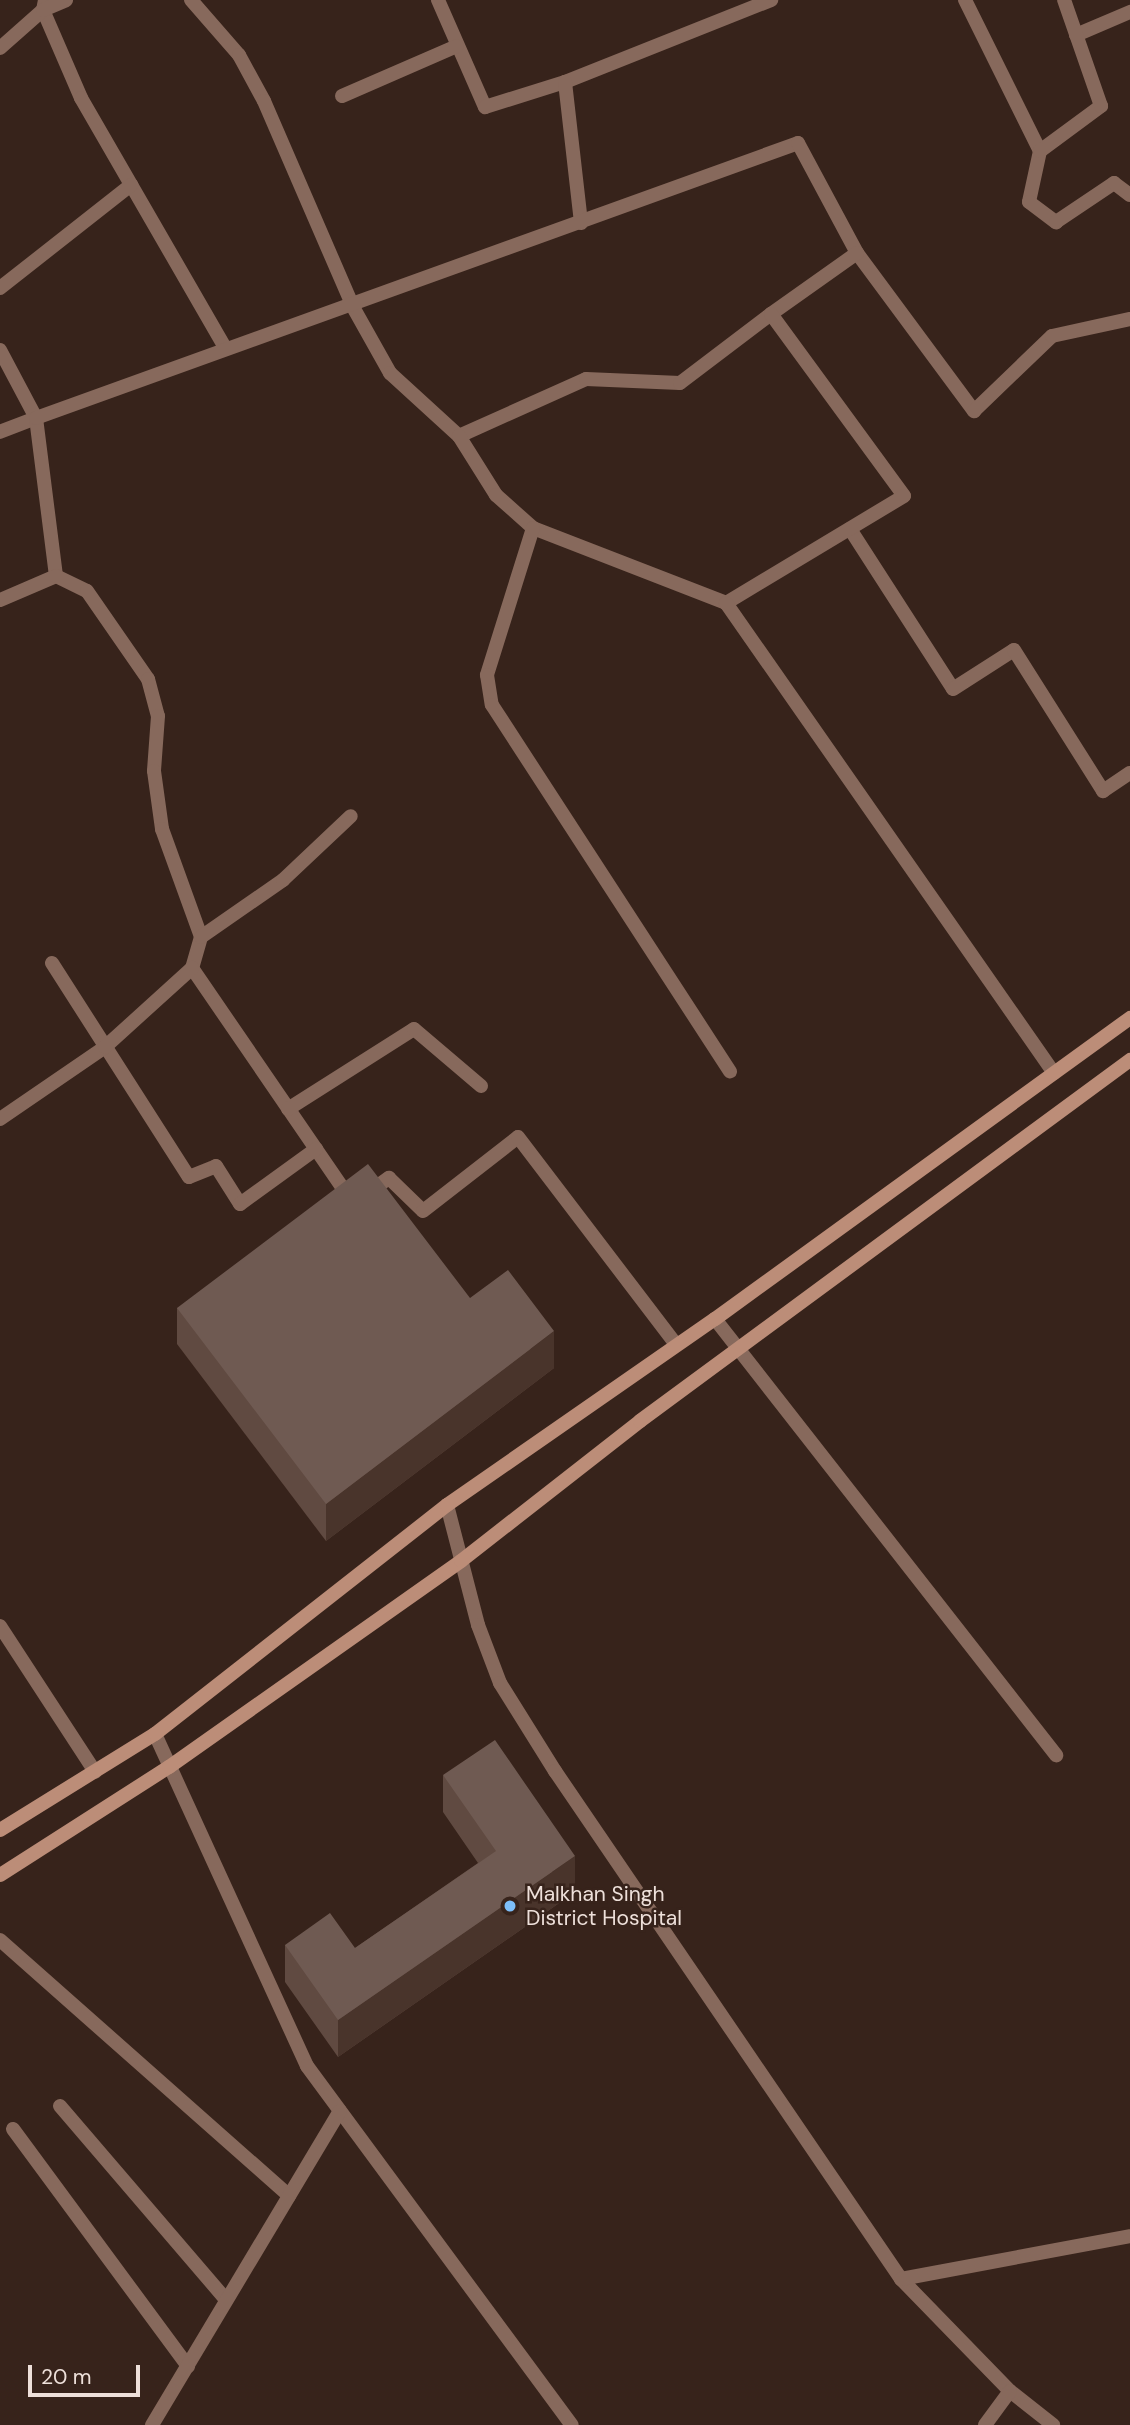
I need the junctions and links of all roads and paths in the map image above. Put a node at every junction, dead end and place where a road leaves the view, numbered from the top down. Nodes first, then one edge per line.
1 (66, 0) edge
2 (191, 0) edge
3 (438, 0) edge
4 (771, 0) edge
5 (965, 0) edge
6 (1064, 0) edge
7 (44, 5) edge
8 (1130, 12) edge
9 (1076, 35) junction
10 (457, 46) junction
11 (0, 48) edge
12 (565, 82) junction
13 (342, 96) dead end
14 (1040, 151) junction
15 (131, 185) junction
16 (1130, 195) edge
17 (581, 223) junction
18 (857, 253) junction
19 (0, 288) edge
20 (353, 307) junction
21 (771, 314) junction
22 (1130, 319) edge
23 (225, 347) junction
24 (0, 350) edge
25 (36, 418) junction
26 (0, 432) edge
27 (458, 436) junction
28 (533, 528) junction
29 (850, 529) junction
30 (56, 576) junction
31 (0, 600) edge
32 (726, 603) junction
33 (1130, 773) edge
34 (351, 816) dead end
35 (201, 937) junction
36 (52, 963) dead end
37 (192, 968) junction
38 (1130, 1018) edge
39 (106, 1047) junction
40 (1130, 1060) edge
41 (730, 1072) dead end
42 (1054, 1073) junction
43 (481, 1086) dead end
44 (288, 1109) junction
45 (0, 1119) edge
46 (316, 1149) junction
47 (715, 1320) junction
48 (674, 1343) junction
49 (737, 1348) junction
50 (447, 1505) junction
51 (461, 1561) junction
52 (0, 1626) edge
53 (155, 1734) junction
54 (1055, 1755) dead end
55 (169, 1767) junction
56 (95, 1772) junction
57 (0, 1830) edge
58 (0, 1875) edge
59 (0, 1940) edge
60 (60, 2106) dead end
61 (340, 2110) junction
62 (13, 2129) dead end
63 (289, 2196) junction
64 (1130, 2236) edge
65 (901, 2279) junction
66 (226, 2300) junction
67 (188, 2366) junction
68 (1010, 2391) junction
69 (152, 2425) edge
70 (572, 2425) edge
71 (985, 2425) edge
72 (1053, 2425) edge

1 - 7 street
2 - 20 street
3 - 10 street
4 - 12 street
5 - 14 street
6 - 9 street
7 - 11 street
7 - 15 street
8 - 9 street
9 - 14 street
10 - 12 street
10 - 13 street
12 - 17 street
14 - 16 street
15 - 19 street
15 - 23 street
17 - 18 street
17 - 20 street
18 - 21 street
18 - 22 street
20 - 23 street
20 - 27 street
21 - 27 street
21 - 29 street
23 - 25 street
24 - 25 street
25 - 26 street
25 - 30 street
27 - 28 street
28 - 32 street
28 - 41 street
29 - 32 street
29 - 33 street
30 - 31 street
30 - 35 street
32 - 42 street
34 - 35 street
35 - 37 street
36 - 39 street
37 - 39 street
37 - 44 street
38 - 42 street
39 - 45 street
39 - 46 street
40 - 49 street
42 - 47 street
43 - 44 street
44 - 46 street
46 - 48 street
47 - 48 street
47 - 49 street
48 - 50 street
49 - 51 street
49 - 54 street
50 - 51 street
50 - 53 street
51 - 55 street
51 - 65 street
52 - 56 street
53 - 55 street
53 - 56 street
55 - 58 street
55 - 61 street
56 - 57 street
59 - 63 street
60 - 66 street
61 - 63 street
61 - 70 street
62 - 67 street
63 - 66 street
64 - 65 street
65 - 68 street
66 - 67 street
67 - 69 street
68 - 71 street
68 - 72 street

